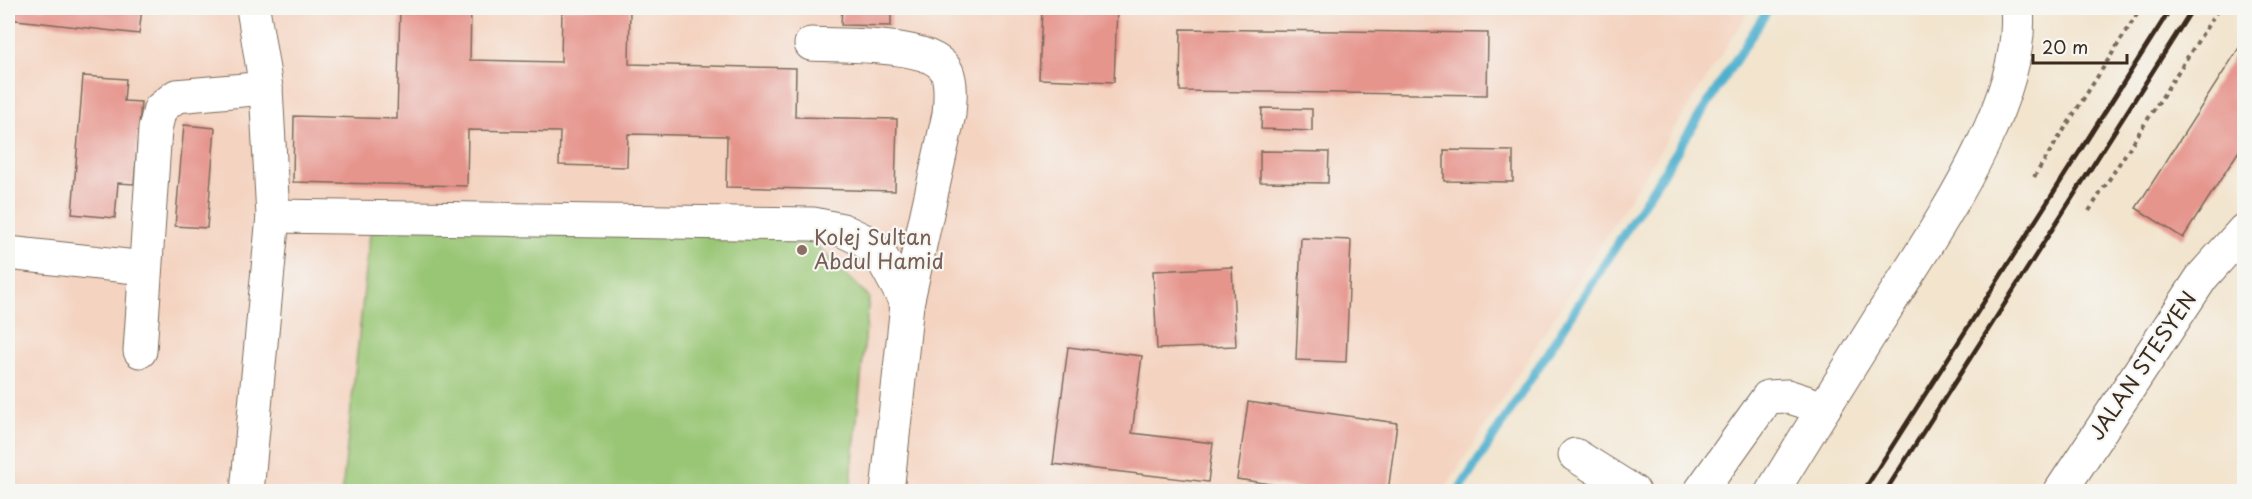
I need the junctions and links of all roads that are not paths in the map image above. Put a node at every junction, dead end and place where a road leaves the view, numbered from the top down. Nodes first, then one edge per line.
1 (253, 8) edge
2 (2017, 8) edge
3 (811, 44) dead end
4 (266, 88) junction
5 (273, 216) junction
6 (2240, 243) edge
7 (8, 253) edge
8 (145, 268) junction
9 (907, 304) junction
10 (140, 351) dead end
11 (1824, 408) junction
12 (1575, 455) dead end
13 (247, 492) edge
14 (887, 492) edge
15 (1634, 492) edge
16 (1700, 492) edge
17 (1772, 492) edge
18 (2060, 492) edge

1 - 4 street
2 - 11 street
3 - 9 street
4 - 5 street
4 - 8 street
5 - 9 street
5 - 13 street
6 - 18 street, JALAN STESYEN
7 - 8 street
8 - 10 street
9 - 14 street
11 - 16 street
11 - 17 street
12 - 15 street

